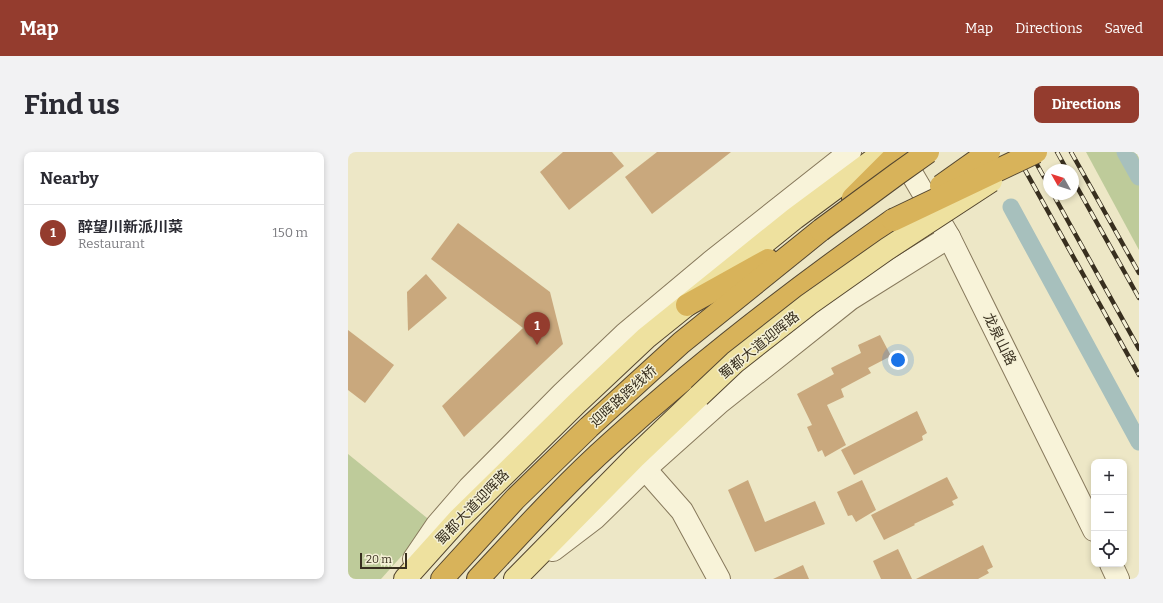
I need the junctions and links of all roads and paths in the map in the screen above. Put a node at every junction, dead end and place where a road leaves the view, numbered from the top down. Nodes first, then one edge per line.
1 (850, 152) edge
2 (884, 152) edge
3 (899, 152) edge
4 (928, 152) edge
5 (989, 152) edge
6 (1036, 152) edge
7 (893, 220) junction
8 (821, 230) junction
9 (949, 237) junction
10 (840, 257) junction
11 (687, 305) junction
12 (735, 362) junction
13 (645, 469) junction
14 (1091, 524) edge
15 (1112, 567) edge
16 (400, 579) edge
17 (405, 579) edge
18 (442, 579) edge
19 (478, 579) edge
20 (515, 579) edge
21 (719, 579) edge
22 (1118, 579) edge

1 - 16 street
2 - 11 main road, 蜀都大道迎晖路
3 - 8 highway, bridge
3 - 9 street, 龙泉山路
4 - 8 highway, bridge
5 - 7 highway, bridge
6 - 7 highway, bridge
6 - 12 main road, 蜀都大道迎晖路, bridge
7 - 10 highway
8 - 11 highway
8 - 18 highway, 迎晖路跨线桥
9 - 13 street
9 - 14 street, 龙泉山路
10 - 12 highway, bridge
10 - 19 highway, 迎晖路跨线桥
11 - 17 main road, 蜀都大道迎晖路
12 - 20 main road, 蜀都大道迎晖路, bridge
13 - 20 street
13 - 21 street
15 - 22 street

